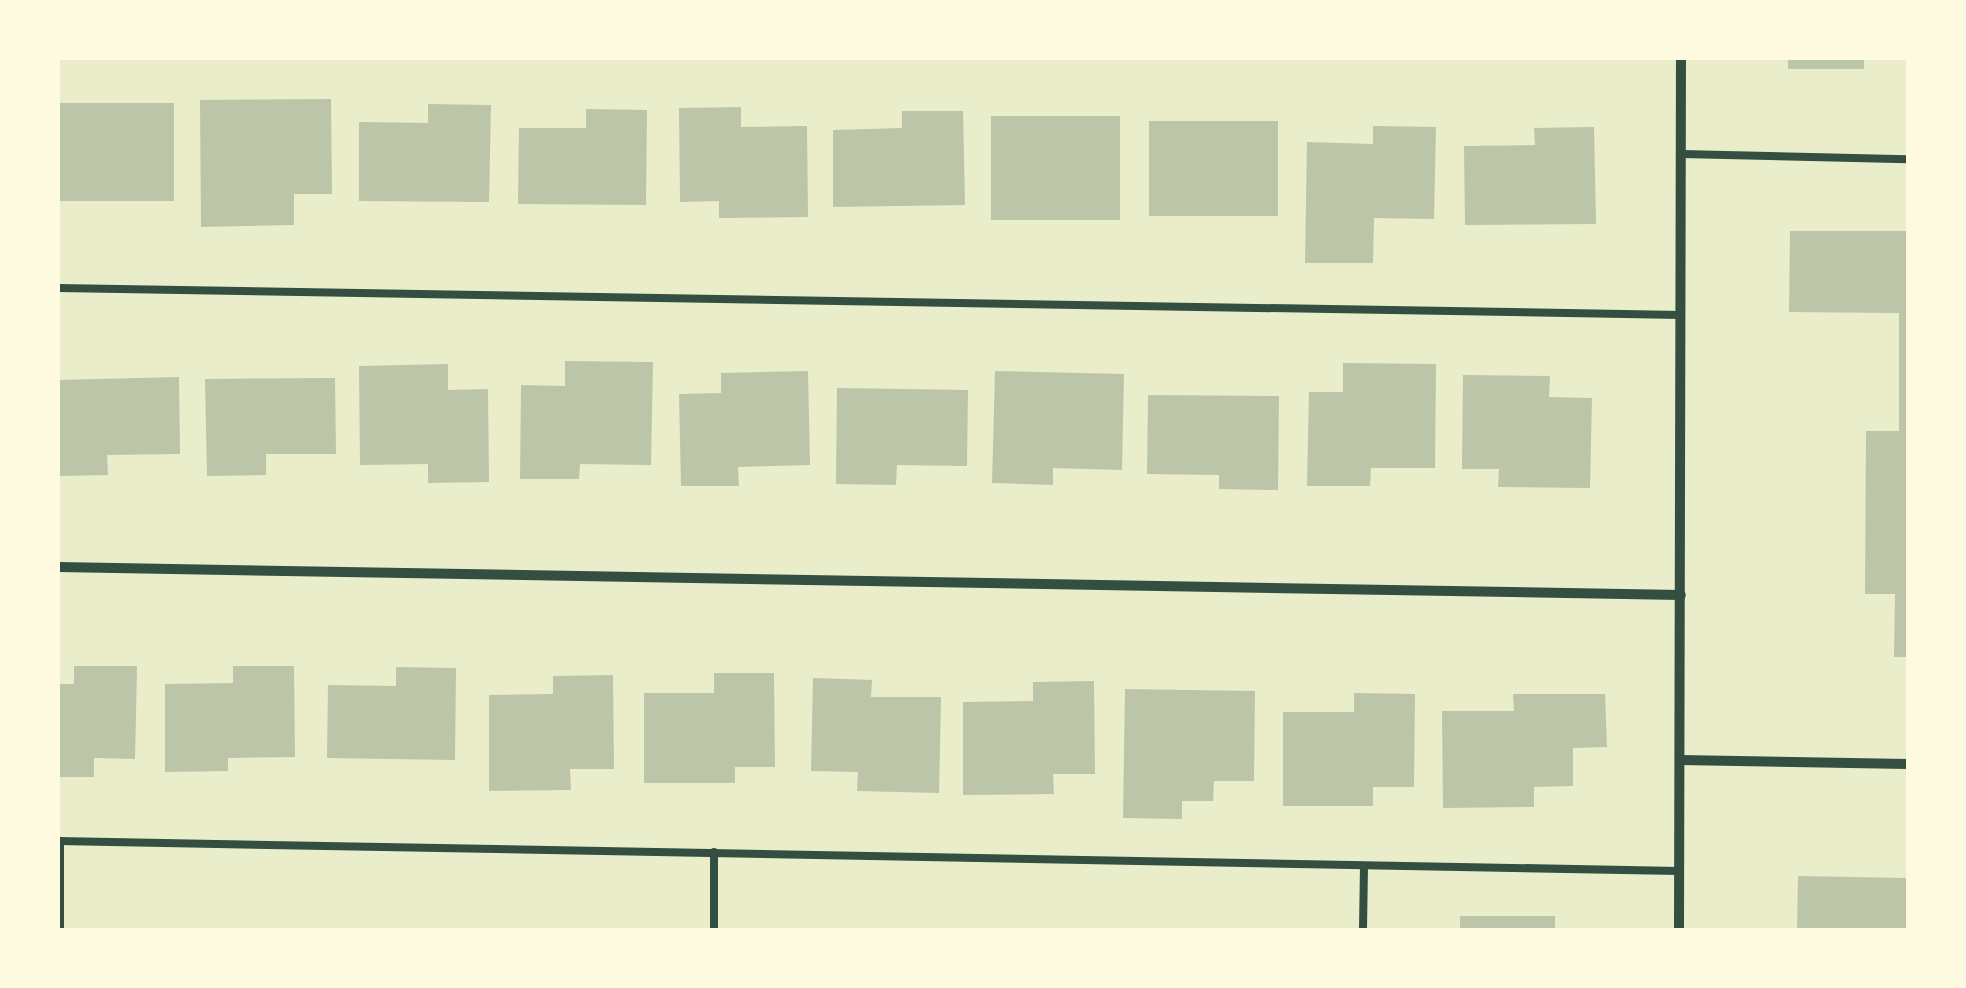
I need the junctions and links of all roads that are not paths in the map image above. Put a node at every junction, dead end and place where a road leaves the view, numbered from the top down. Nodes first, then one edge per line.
1 (1681, 58) edge
2 (1682, 154) junction
3 (1908, 159) edge
4 (58, 288) edge
5 (1682, 315) junction
6 (58, 567) edge
7 (1682, 595) junction
8 (1680, 760) junction
9 (1908, 764) edge
10 (58, 841) edge
11 (714, 852) junction
12 (1364, 866) junction
13 (1680, 870) junction
14 (60, 930) edge
15 (714, 930) edge
16 (1364, 930) edge
17 (1679, 930) edge

1 - 2 street
2 - 3 lane
2 - 5 street
4 - 5 lane
5 - 7 street
6 - 7 street
7 - 8 street
8 - 9 street
8 - 13 street
10 - 11 lane
10 - 14 lane
11 - 12 lane
11 - 15 lane
12 - 13 lane
12 - 16 lane
13 - 17 street

